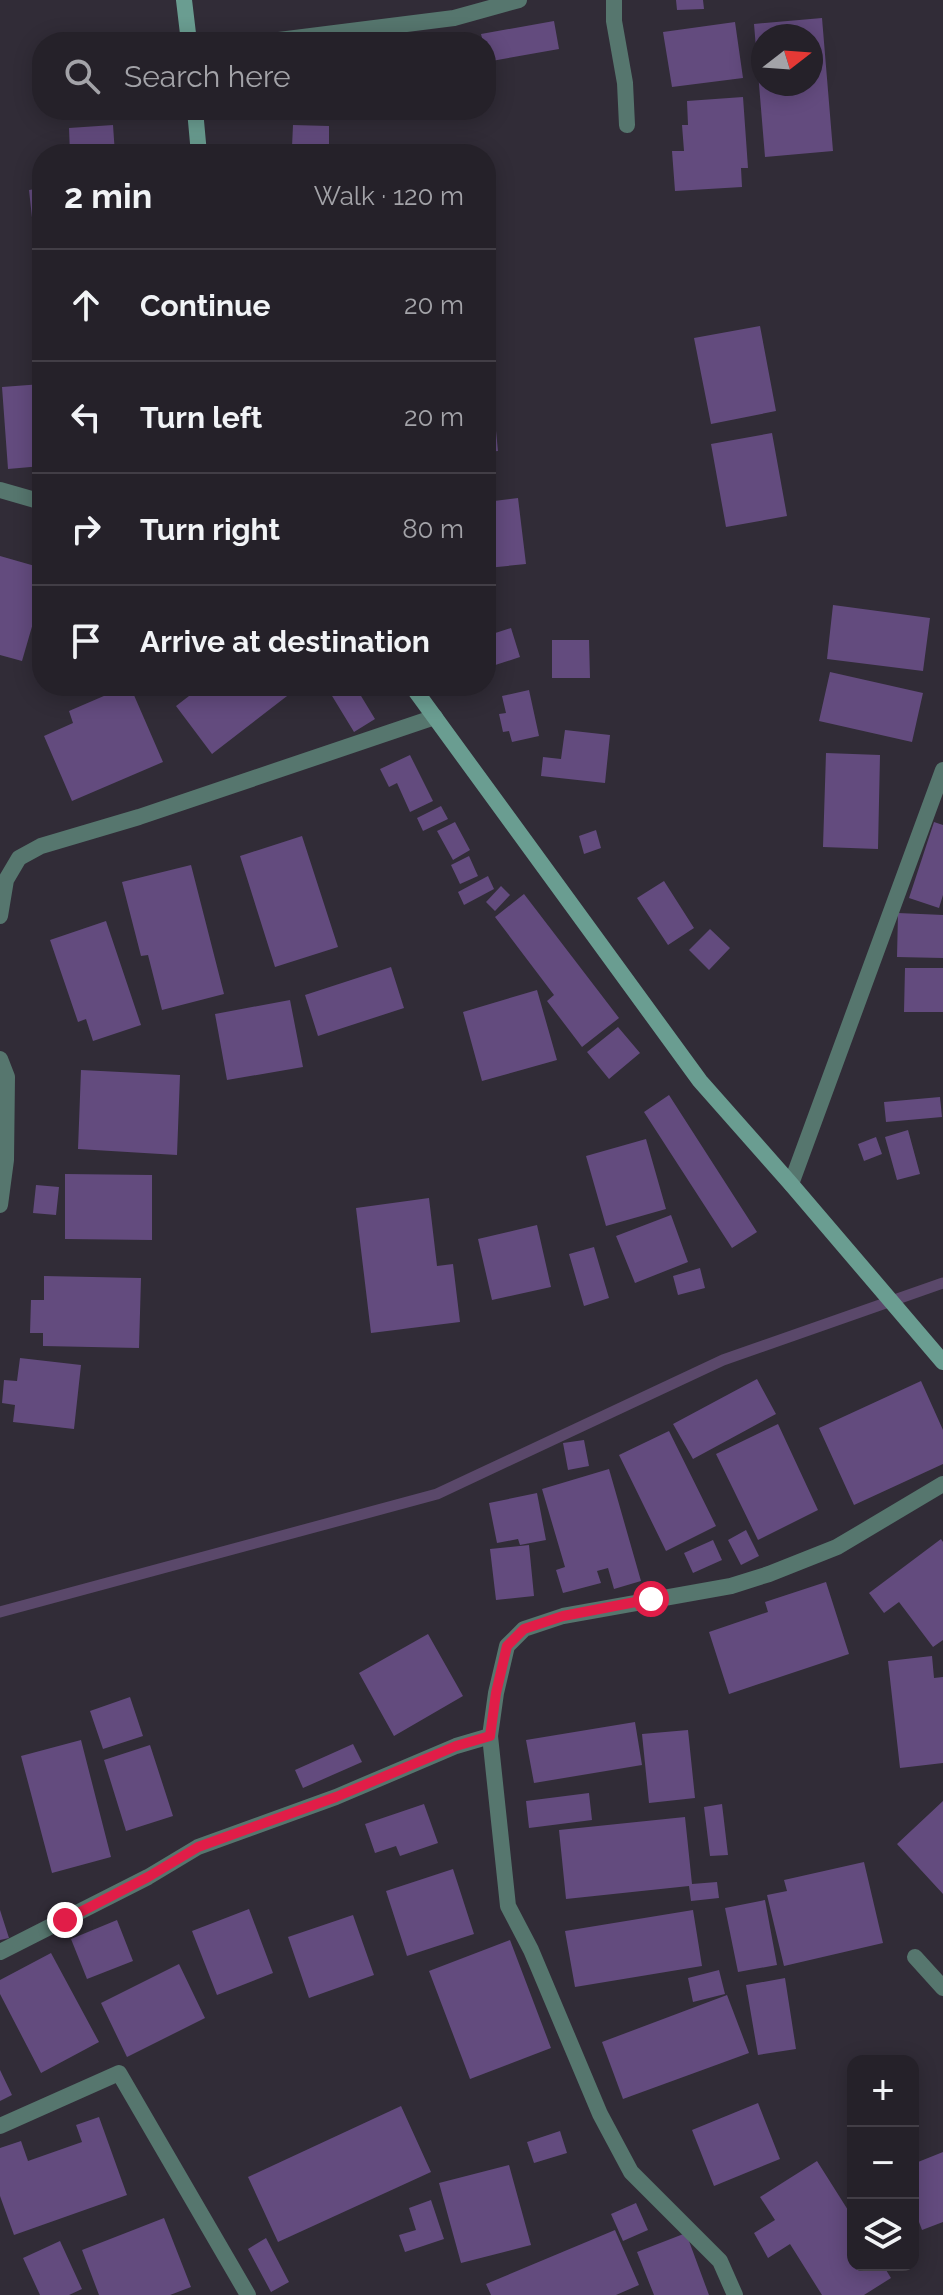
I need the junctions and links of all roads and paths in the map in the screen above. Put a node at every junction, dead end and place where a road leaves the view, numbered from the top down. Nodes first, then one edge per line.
1 (184, 0) edge
2 (519, 0) edge
3 (614, 0) edge
4 (188, 32) edge
5 (343, 32) edge
6 (196, 120) edge
7 (627, 125) dead end
8 (198, 144) edge
9 (0, 490) edge
10 (32, 499) edge
11 (419, 696) edge
12 (435, 717) junction
13 (943, 770) edge
14 (0, 916) edge
15 (0, 1059) edge
16 (791, 1184) junction
17 (0, 1205) edge
18 (943, 1362) edge
19 (943, 1484) edge
20 (490, 1736) junction
21 (0, 1952) edge
22 (915, 1957) dead end
23 (943, 1988) edge
24 (0, 2126) edge
25 (248, 2295) edge
26 (735, 2295) edge

1 - 4 street
2 - 5 street
3 - 7 street
6 - 8 street
9 - 10 street
11 - 12 street
12 - 14 street
12 - 16 street
13 - 16 street
15 - 17 street
16 - 18 street
19 - 20 street
20 - 21 street
20 - 26 street
22 - 23 street
24 - 25 street

